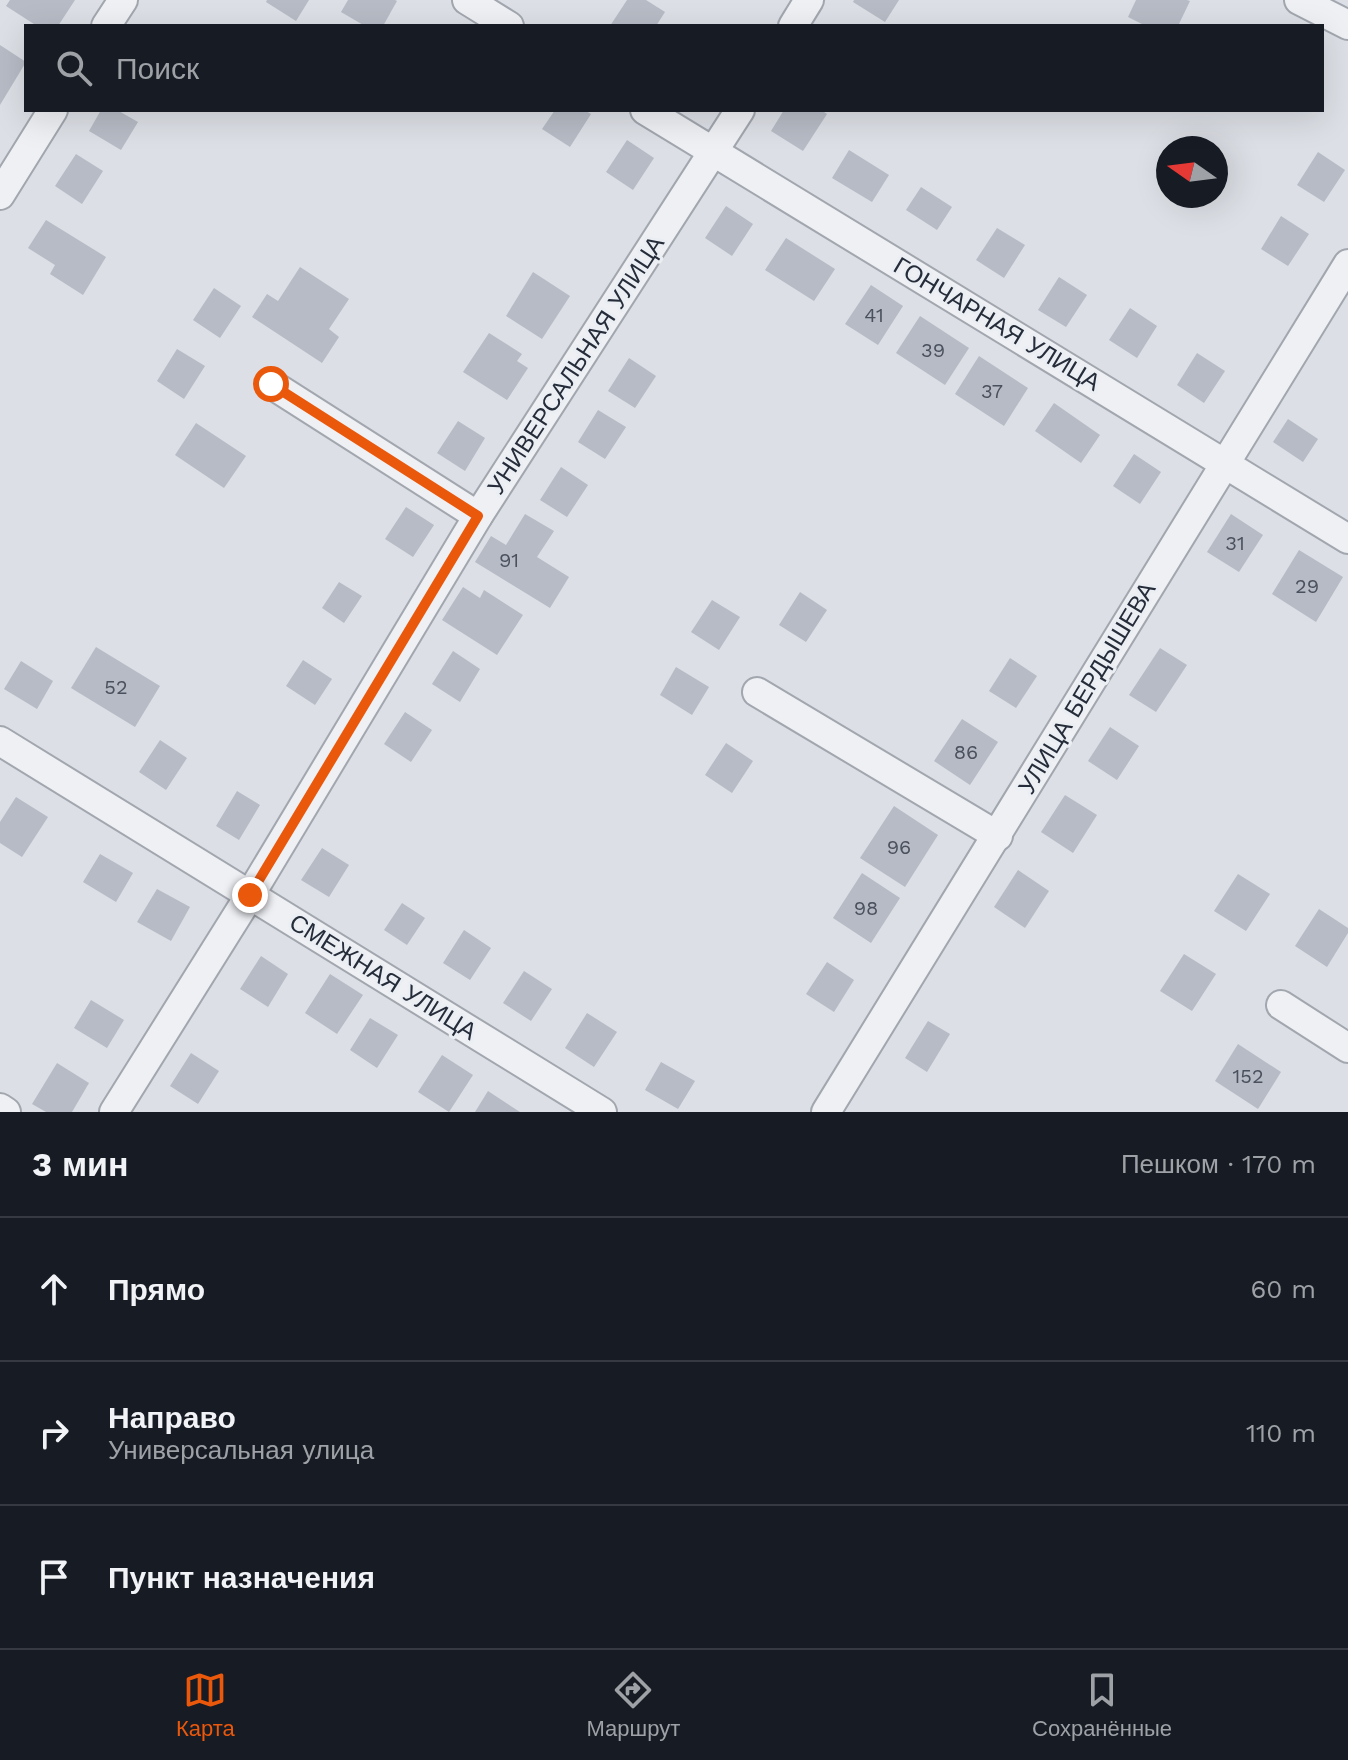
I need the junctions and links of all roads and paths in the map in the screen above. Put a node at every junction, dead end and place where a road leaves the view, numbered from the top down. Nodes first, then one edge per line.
1 (123, 0) edge
2 (467, 0) edge
3 (809, 0) edge
4 (1299, 0) edge
5 (107, 24) edge
6 (506, 24) edge
7 (794, 24) edge
8 (1348, 25) edge
9 (52, 112) edge
10 (648, 112) edge
11 (739, 112) edge
12 (714, 152) junction
13 (0, 195) edge
14 (1348, 264) edge
15 (271, 384) dead end
16 (1224, 462) junction
17 (478, 516) junction
18 (1348, 539) edge
19 (757, 692) dead end
20 (0, 741) edge
21 (998, 836) junction
22 (250, 895) junction
23 (1281, 1005) dead end
24 (1348, 1048) edge
25 (0, 1108) edge
26 (6, 1112) edge
27 (114, 1112) edge
28 (602, 1112) edge
29 (826, 1112) edge

1 - 5 street
2 - 6 street
3 - 7 street
4 - 8 street
9 - 13 street
10 - 12 street, ГОНЧАРНАЯ УЛИЦА
11 - 12 street, УНИВЕРСАЛЬНАЯ УЛИЦА
12 - 16 street, ГОНЧАРНАЯ УЛИЦА
12 - 17 street, УНИВЕРСАЛЬНАЯ УЛИЦА
14 - 16 street, УЛИЦА БЕРДЫШЕВА
15 - 17 street
16 - 18 street, ГОНЧАРНАЯ УЛИЦА
16 - 21 street, УЛИЦА БЕРДЫШЕВА
17 - 22 street, УНИВЕРСАЛЬНАЯ УЛИЦА
19 - 21 street
20 - 22 street, СМЕЖНАЯ УЛИЦА
21 - 29 street, УЛИЦА БЕРДЫШЕВА
22 - 27 street, УНИВЕРСАЛЬНАЯ УЛИЦА
22 - 28 street, СМЕЖНАЯ УЛИЦА
23 - 24 street
25 - 26 street

